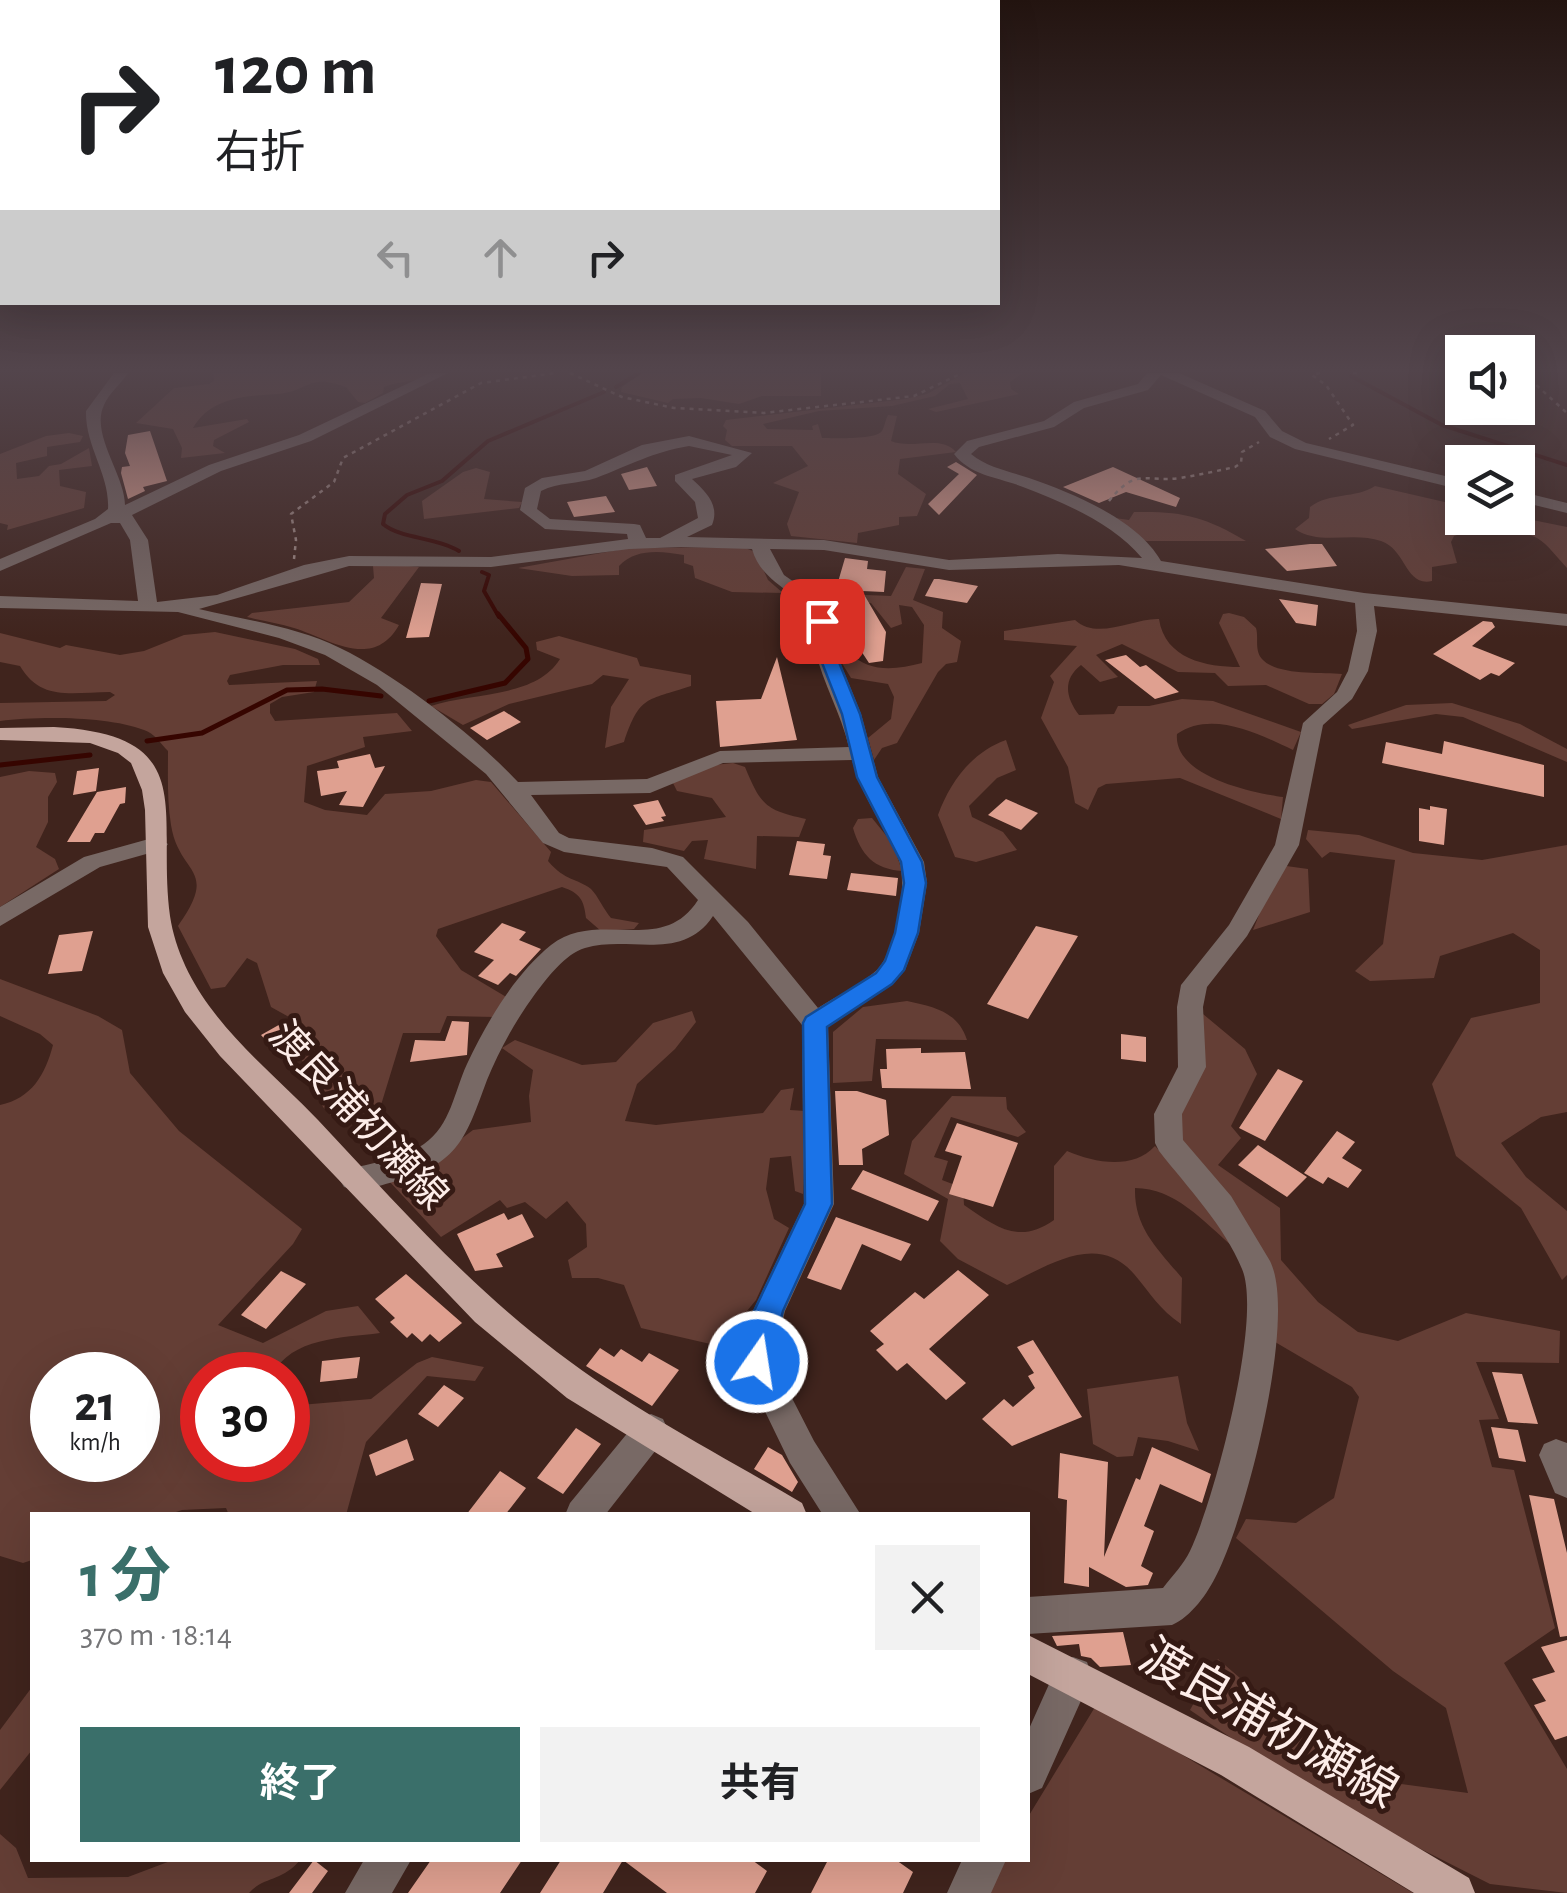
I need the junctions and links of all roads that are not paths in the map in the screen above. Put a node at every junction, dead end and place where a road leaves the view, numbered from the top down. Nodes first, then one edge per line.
1 (107, 461) edge
2 (235, 461) edge
3 (622, 461) edge
4 (731, 461) edge
5 (968, 461) edge
6 (1365, 461) edge
7 (1445, 480) edge
8 (1535, 500) edge
9 (1567, 508) edge
10 (112, 514) junction
11 (663, 543) junction
12 (638, 544) junction
13 (759, 544) junction
14 (1154, 564) junction
15 (0, 566) edge
16 (1364, 599) junction
17 (0, 602) edge
18 (162, 608) junction
19 (1567, 620) edge
20 (0, 734) edge
21 (859, 753) junction
22 (512, 789) junction
23 (156, 844) junction
24 (712, 898) junction
25 (0, 918) edge
26 (815, 1023) junction
27 (354, 1180) junction
28 (651, 1430) junction
29 (585, 1512) edge
30 (784, 1512) edge
31 (841, 1512) edge
32 (1030, 1615) edge
33 (1030, 1655) edge
34 (1073, 1676) junction
35 (1030, 1770) edge
36 (389, 1862) edge
37 (984, 1862) edge
38 (366, 1893) edge
39 (968, 1893) edge
40 (1454, 1893) edge

1 - 10 street
2 - 10 street
3 - 12 street
4 - 11 street
5 - 14 street
6 - 7 street
8 - 9 street
10 - 15 street
10 - 18 street
11 - 12 street
11 - 13 street
12 - 18 street
13 - 14 street
13 - 21 street
14 - 16 street
16 - 19 street
16 - 32 street
17 - 18 street
18 - 22 street
20 - 23 main road, 渡良浦初瀬線
21 - 22 street
21 - 26 street
22 - 24 street
23 - 25 street
23 - 27 main road, 渡良浦初瀬線
24 - 26 street
24 - 27 street
26 - 31 street
27 - 28 main road, 渡良浦初瀬線
28 - 29 street
28 - 30 main road, 渡良浦初瀬線
33 - 34 main road, 渡良浦初瀬線
34 - 35 street
34 - 40 main road, 渡良浦初瀬線
36 - 38 street
37 - 39 street

